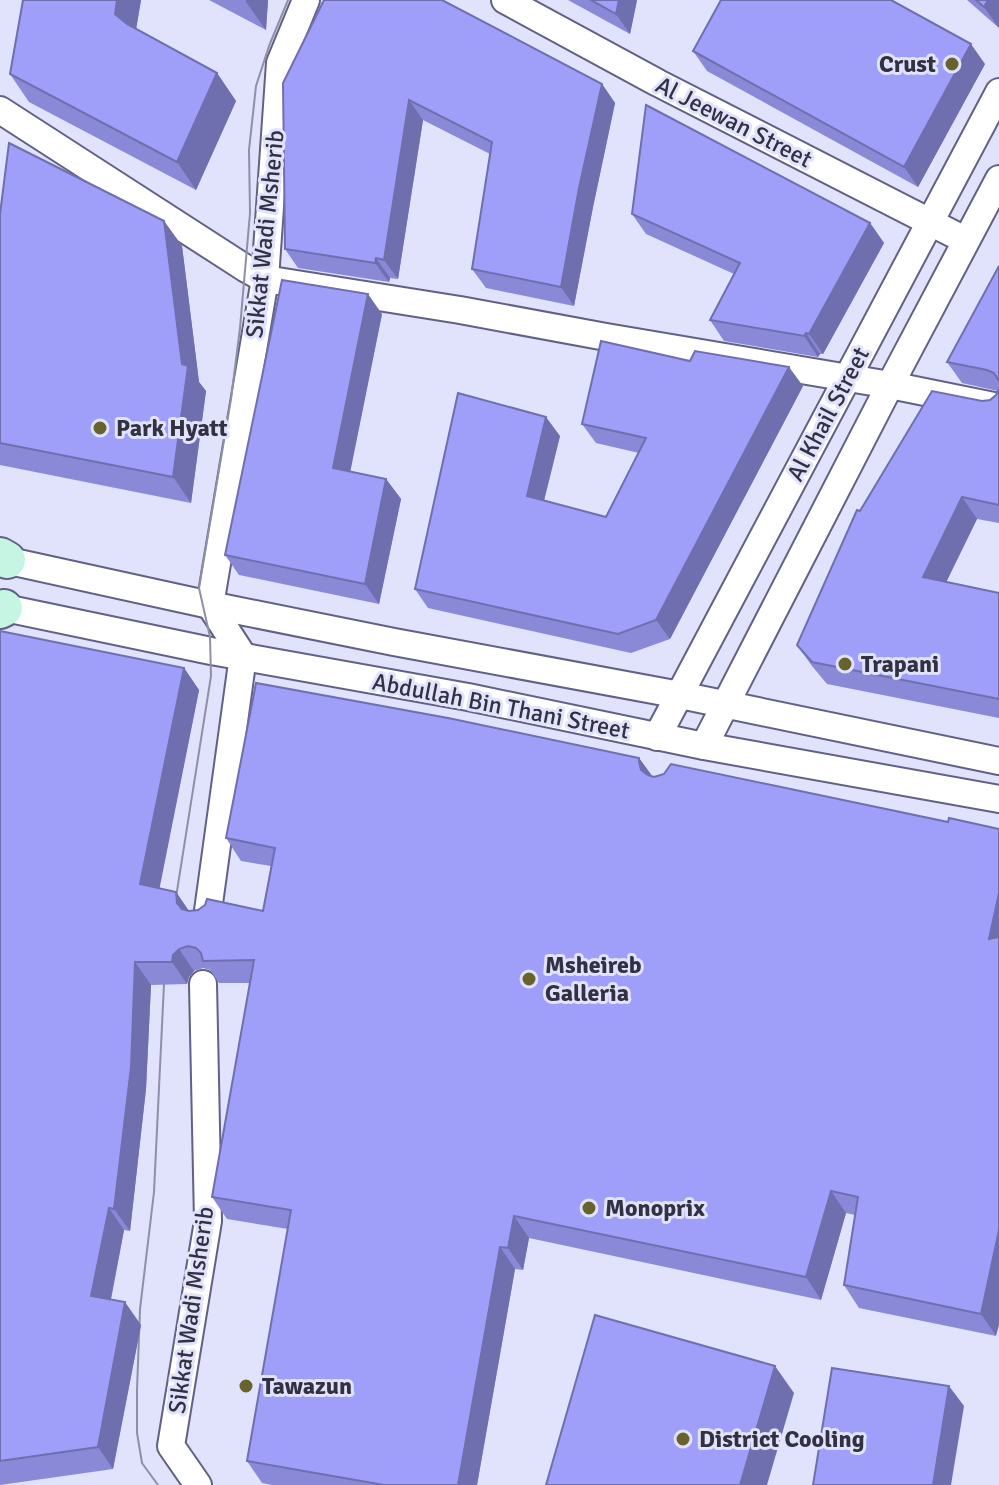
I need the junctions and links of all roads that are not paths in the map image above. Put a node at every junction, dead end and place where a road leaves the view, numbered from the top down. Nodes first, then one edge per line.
1 (289, 0) edge
2 (306, 0) edge
3 (505, 0) edge
4 (280, 63) junction
5 (999, 92) edge
6 (0, 110) edge
7 (999, 179) edge
8 (930, 222) junction
9 (965, 240) junction
10 (265, 279) junction
11 (846, 378) junction
12 (890, 385) junction
13 (999, 407) edge
14 (2, 558) edge
15 (210, 605) junction
16 (1, 608) edge
17 (243, 656) junction
18 (680, 695) junction
19 (726, 704) junction
20 (657, 737) junction
21 (698, 745) junction
22 (999, 761) edge
23 (677, 770) edge
24 (999, 799) edge
25 (207, 918) edge
26 (203, 984) edge
27 (198, 1485) edge

1 - 4 street, Sikkat Wadi Msherib
2 - 4 street, Sikkat Wadi Msherib
3 - 8 street, Al Jeewan Street
4 - 10 street, Sikkat Wadi Msherib
5 - 8 street, Al Khail Street
6 - 10 street
7 - 9 street, Al Khail Street
8 - 9 street, Al Jeewan Street
8 - 11 street, Al Khail Street
9 - 12 street, Al Khail Street
10 - 11 street
10 - 15 street, Sikkat Wadi Msherib
11 - 12 street
11 - 18 street, Al Khail Street
12 - 13 street
12 - 19 street, Al Khail Street
14 - 15 street, Abdullah Bin Thani Street
15 - 17 street
15 - 18 street, Abdullah Bin Thani Street
16 - 17 street, Abdullah Bin Thani Street
17 - 20 street, Abdullah Bin Thani Street
17 - 25 street
18 - 19 street, Abdullah Bin Thani Street
18 - 20 street, Al Khail Street
19 - 21 street, Al Khail Street
19 - 22 street, Abdullah Bin Thani Street
20 - 21 street, Abdullah Bin Thani Street
21 - 23 street, Al Khail Street
21 - 24 street, Abdullah Bin Thani Street
26 - 27 street, Sikkat Wadi Msherib

